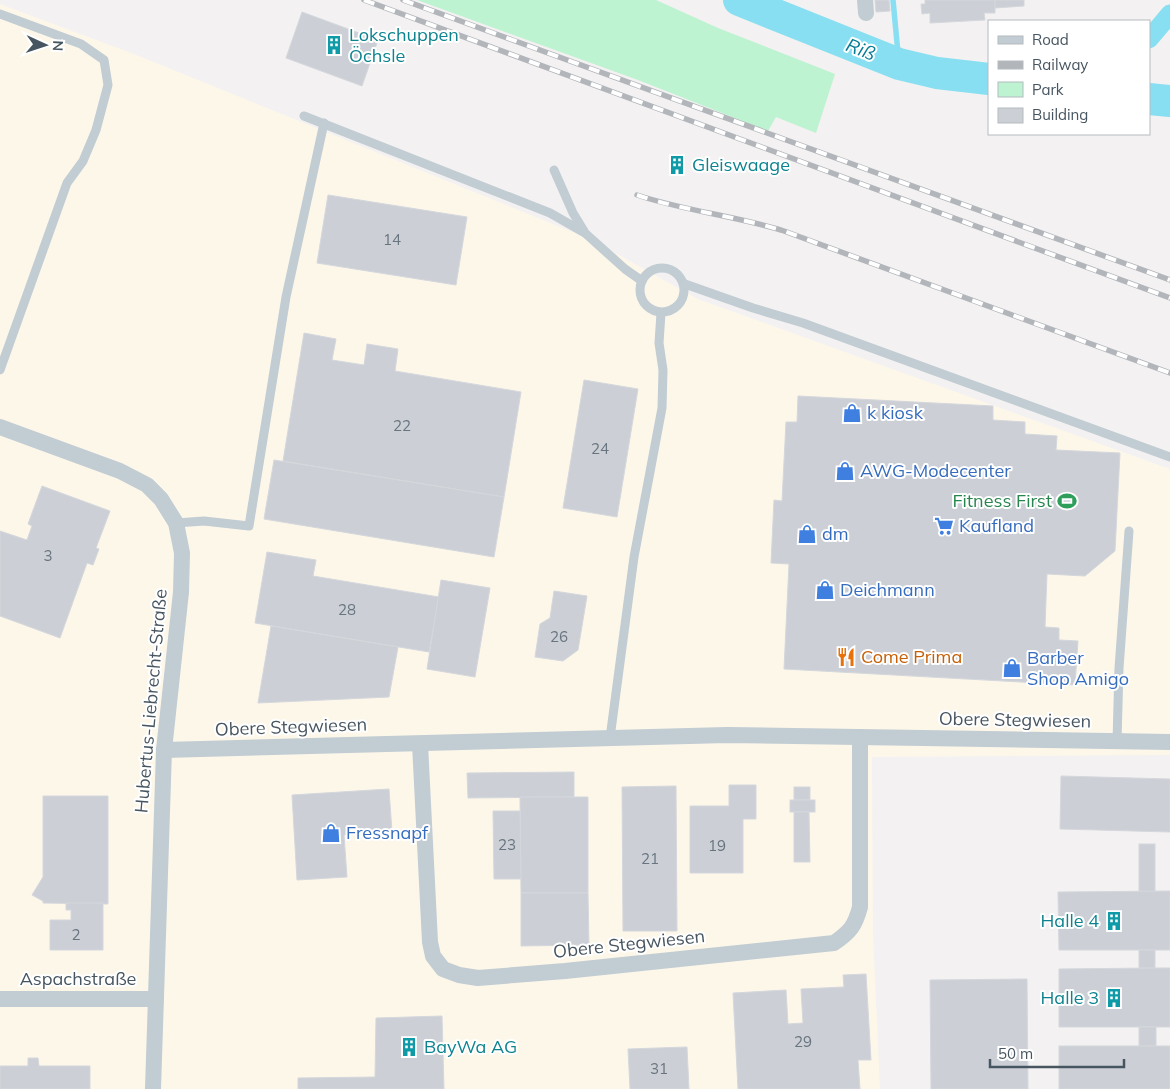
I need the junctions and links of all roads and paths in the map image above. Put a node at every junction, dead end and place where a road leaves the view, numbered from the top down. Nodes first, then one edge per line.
1 (0, 14) edge
2 (304, 116) dead end
3 (324, 123) junction
4 (554, 170) dead end
5 (585, 234) junction
6 (642, 281) junction
7 (685, 284) junction
8 (661, 313) junction
9 (0, 370) edge
10 (0, 427) edge
11 (1170, 457) edge
12 (176, 523) junction
13 (1129, 531) dead end
14 (860, 737) junction
15 (610, 738) junction
16 (1117, 741) junction
17 (1170, 742) edge
18 (420, 744) junction
19 (164, 750) junction
20 (0, 999) edge
21 (156, 1000) junction
22 (153, 1089) edge

1 - 9 lane
2 - 3 lane
3 - 5 lane
3 - 12 lane
4 - 5 lane
5 - 6 lane
6 - 7 lane
6 - 8 lane
7 - 8 lane
7 - 11 lane
8 - 15 lane
10 - 12 street, Hubertus-Liebrecht-Straße
12 - 19 street, Hubertus-Liebrecht-Straße
13 - 16 lane
14 - 15 street, Obere Stegwiesen
14 - 16 street, Obere Stegwiesen
14 - 18 street, Obere Stegwiesen
15 - 18 street, Obere Stegwiesen
16 - 17 street, Obere Stegwiesen
18 - 19 street, Obere Stegwiesen
19 - 21 street, Hubertus-Liebrecht-Straße
20 - 21 street, Aspachstraße
21 - 22 street, Hubertus-Liebrecht-Straße

